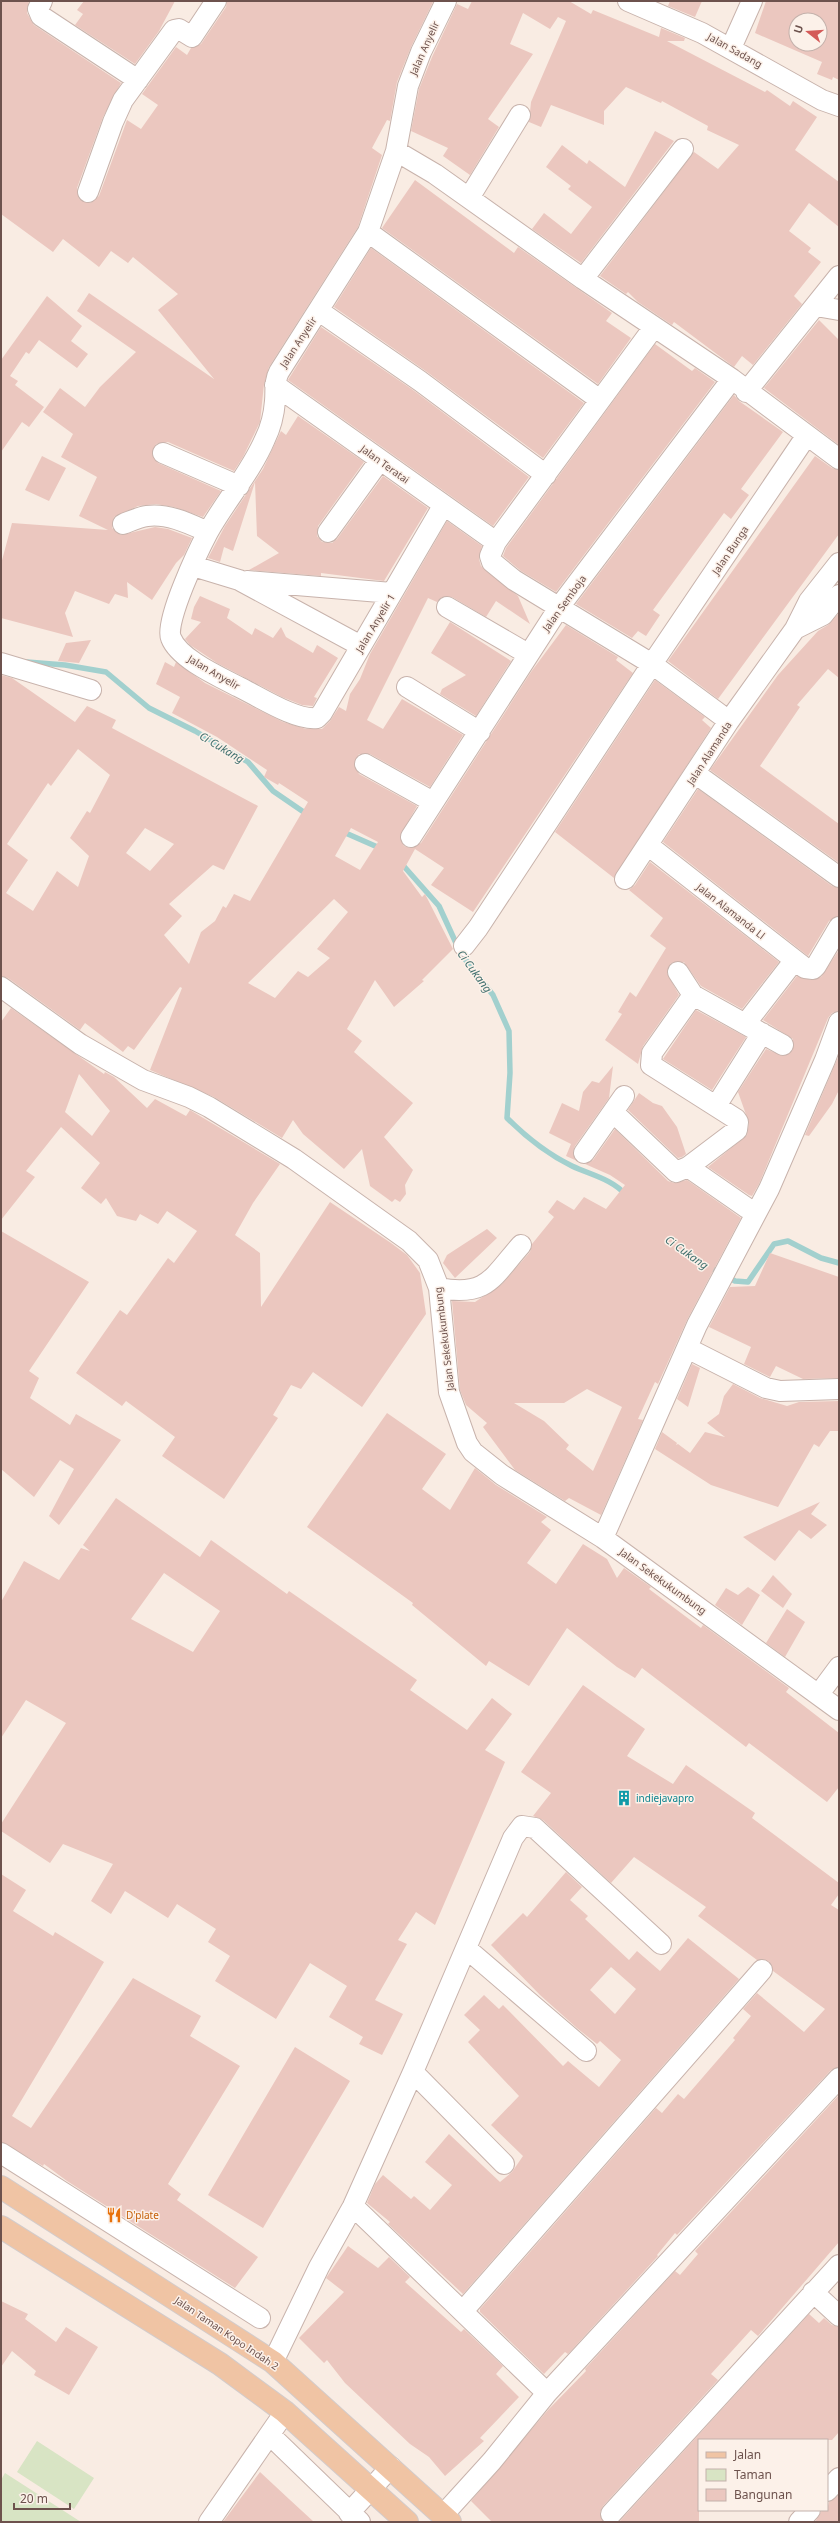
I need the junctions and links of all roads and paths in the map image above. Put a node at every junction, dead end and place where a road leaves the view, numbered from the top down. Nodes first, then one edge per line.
1 (42, 1) edge
2 (216, 1) edge
3 (446, 1) edge
4 (628, 1) edge
5 (752, 1) edge
6 (731, 48) junction
7 (138, 80) junction
8 (839, 106) edge
9 (520, 115) dead end
10 (683, 149) dead end
11 (396, 150) junction
12 (88, 192) dead end
13 (469, 198) junction
14 (368, 232) junction
15 (839, 276) edge
16 (583, 279) junction
17 (816, 306) junction
18 (319, 310) junction
19 (839, 310) edge
20 (654, 327) junction
21 (275, 385) junction
22 (739, 386) junction
23 (600, 400) junction
24 (808, 435) junction
25 (163, 453) dead end
26 (839, 459) edge
27 (380, 460) junction
28 (546, 475) junction
29 (239, 486) junction
30 (443, 506) junction
31 (123, 524) dead end
32 (208, 532) junction
33 (328, 532) dead end
34 (496, 542) junction
35 (839, 563) edge
36 (194, 566) junction
37 (239, 580) junction
38 (392, 593) junction
39 (839, 595) edge
40 (560, 606) junction
41 (447, 607) dead end
42 (795, 629) junction
43 (362, 646) junction
44 (528, 654) junction
45 (1, 663) edge
46 (652, 664) junction
47 (407, 687) dead end
48 (91, 690) dead end
49 (292, 713) joint
50 (729, 721) junction
51 (480, 732) junction
52 (365, 764) dead end
53 (696, 774) junction
54 (433, 802) junction
55 (411, 837) dead end
56 (649, 846) junction
57 (839, 877) edge
58 (625, 879) dead end
59 (839, 927) edge
60 (464, 946) dead end
61 (794, 961) junction
62 (678, 972) dead end
63 (1, 987) edge
64 (693, 995) junction
65 (839, 1022) edge
66 (754, 1028) junction
67 (783, 1045) dead end
68 (624, 1096) dead end
69 (716, 1106) junction
70 (612, 1112) junction
71 (584, 1153) dead end
72 (688, 1167) junction
73 (747, 1208) dead end
74 (521, 1245) dead end
75 (439, 1288) junction
76 (687, 1348) junction
77 (839, 1389) edge
78 (604, 1538) junction
79 (839, 1667) edge
80 (819, 1694) junction
81 (839, 1710) edge
82 (660, 1944) dead end
83 (467, 1949) junction
84 (762, 1970) dead end
85 (586, 2051) dead end
86 (413, 2072) junction
87 (839, 2078) edge
88 (1, 2153) edge
89 (504, 2164) dead end
90 (1, 2187) edge
91 (353, 2206) junction
92 (1, 2227) edge
93 (147, 2245) junction
94 (839, 2265) edge
95 (131, 2270) junction
96 (813, 2292) junction
97 (463, 2311) junction
98 (839, 2316) edge
99 (260, 2318) dead end
100 (273, 2362) junction
101 (547, 2393) junction
102 (285, 2412) junction
103 (270, 2435) junction
104 (391, 2467) junction
105 (839, 2478) edge
106 (372, 2490) junction
107 (828, 2490) edge
108 (809, 2511) edge
109 (611, 2514) dead end
110 (355, 2517) edge
111 (446, 2519) edge
112 (209, 2522) edge
113 (407, 2522) edge
114 (799, 2522) edge

1 - 7 street
2 - 7 street
3 - 11 street, Jalan Anyelir
4 - 6 street, Jalan Sadang
5 - 6 street
6 - 8 street, Jalan Sadang
7 - 12 street
9 - 13 street
10 - 16 street
11 - 13 street
11 - 14 street, Jalan Anyelir
13 - 16 street
14 - 18 street, Jalan Anyelir
14 - 23 street
15 - 17 street, Jalan Semboja
16 - 20 street
17 - 19 street
17 - 22 street, Jalan Semboja
18 - 21 street, Jalan Anyelir
18 - 28 street
20 - 22 street
20 - 23 street
21 - 27 street, Jalan Teratai
21 - 29 street, Jalan Anyelir
22 - 24 street
22 - 40 street, Jalan Semboja
23 - 28 street
24 - 26 street
24 - 46 street, Jalan Bunga
25 - 29 street
27 - 30 street, Jalan Teratai
27 - 33 street
28 - 34 street
29 - 32 street, Jalan Anyelir
30 - 34 street, Jalan Teratai
30 - 38 street, Jalan Anyelir 1
31 - 32 street
32 - 36 street, Jalan Anyelir
34 - 40 street
35 - 42 street, Jalan Alamanda
36 - 37 street
36 - 49 street, Jalan Anyelir
37 - 38 street
37 - 43 street
38 - 43 street, Jalan Anyelir 1
39 - 42 street, Jalan Alamanda
40 - 44 street, Jalan Semboja
40 - 46 street
41 - 44 street
42 - 50 street, Jalan Alamanda
43 - 49 street, Jalan Anyelir 1
44 - 51 street, Jalan Semboja
45 - 48 street
46 - 50 street
46 - 60 street, Jalan Bunga
47 - 51 street
50 - 53 street, Jalan Alamanda
51 - 54 street, Jalan Semboja
52 - 54 street
53 - 56 street, Jalan Alamanda
53 - 57 street
54 - 55 street, Jalan Semboja
56 - 58 street, Jalan Alamanda
56 - 61 street, Jalan Alamanda Ll
59 - 61 street, Jalan Alamanda Ll
61 - 66 street
62 - 64 street
63 - 75 street, Jalan Sekekukumbung
64 - 66 street
64 - 69 street
65 - 76 street
66 - 67 street
66 - 69 street
68 - 70 street
69 - 72 street
70 - 71 street
70 - 72 street
72 - 73 street
74 - 75 street
75 - 78 street, Jalan Sekekukumbung
76 - 77 street
76 - 78 street
78 - 80 street, Jalan Sekekukumbung
79 - 80 street
80 - 81 street, Jalan Sekekukumbung
82 - 83 street
83 - 85 street
83 - 86 street
84 - 97 street
86 - 89 street
86 - 91 street
87 - 101 street
88 - 93 street
90 - 95 main road, Jalan Taman Kopo Indah 2
91 - 97 street
91 - 100 street
92 - 102 main road
93 - 95 street
93 - 99 street
94 - 96 street
95 - 100 main road, Jalan Taman Kopo Indah 2
96 - 98 street
96 - 109 street
97 - 101 street
100 - 104 main road, Jalan Taman Kopo Indah 2
101 - 111 street
102 - 103 street
102 - 106 main road
103 - 110 street
103 - 112 street
104 - 106 street
104 - 111 main road, Jalan Taman Kopo Indah 2
105 - 107 street
106 - 110 street
106 - 113 main road
108 - 114 street

